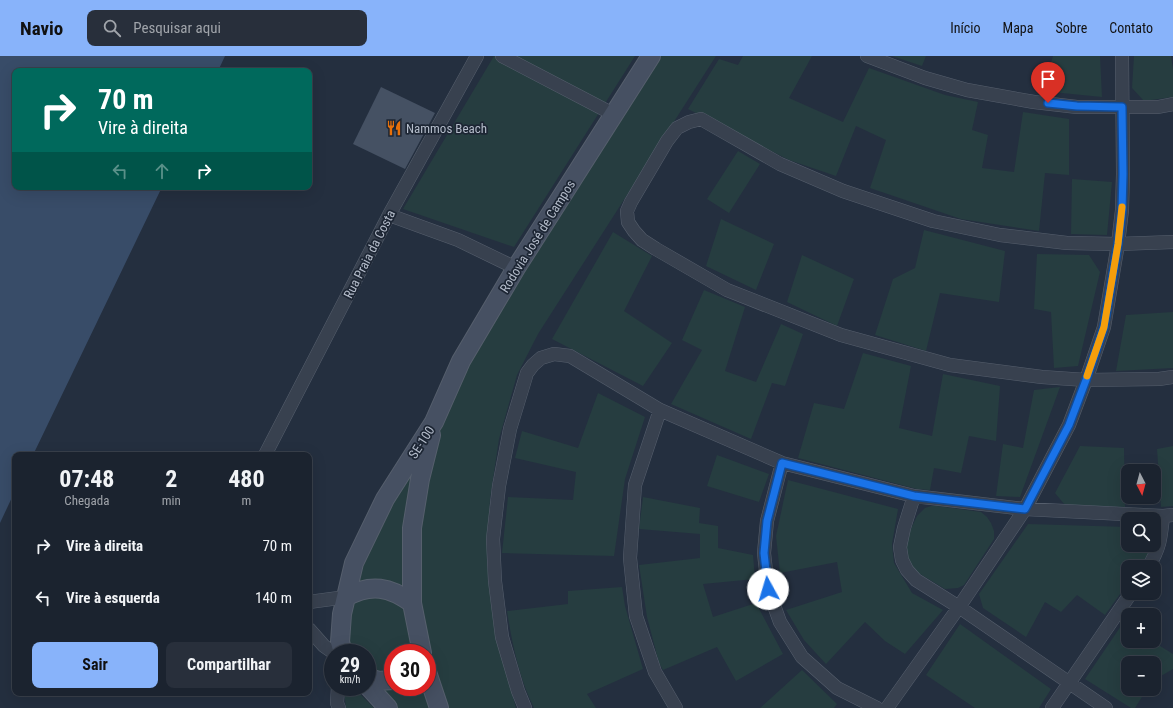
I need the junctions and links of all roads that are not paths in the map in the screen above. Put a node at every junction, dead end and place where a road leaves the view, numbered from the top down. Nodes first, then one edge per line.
1 (477, 56) edge
2 (502, 56) edge
3 (652, 56) edge
4 (868, 56) edge
5 (1122, 56) edge
6 (1173, 104) edge
7 (1122, 107) junction
8 (614, 114) junction
9 (389, 216) junction
10 (1173, 242) edge
11 (1118, 244) junction
12 (516, 268) junction
13 (1173, 377) edge
14 (1086, 380) junction
15 (660, 410) junction
16 (434, 422) junction
17 (267, 452) edge
18 (782, 463) junction
19 (914, 496) junction
20 (1025, 509) junction
21 (1168, 515) edge
22 (1153, 560) edge
23 (346, 597) junction
24 (1126, 600) edge
25 (312, 602) edge
26 (412, 603) junction
27 (959, 607) junction
28 (312, 632) edge
29 (340, 644) edge
30 (420, 644) edge
31 (324, 646) edge
32 (1070, 683) junction
33 (376, 695) edge
34 (337, 696) edge
35 (436, 696) edge
36 (339, 708) edge
37 (388, 708) edge
38 (440, 708) edge
39 (526, 708) edge
40 (676, 708) edge
41 (877, 708) edge
42 (887, 708) edge
43 (1052, 708) edge
44 (1106, 708) edge

1 - 9 street, Rua Praia da Costa
2 - 8 street
3 - 8 main road, Rodovia José de Campos / SE-100
4 - 7 street
5 - 7 street
6 - 7 street
7 - 11 street
8 - 12 main road, Rodovia José de Campos / SE-100
9 - 12 street
9 - 17 street, Rua Praia da Costa
10 - 11 street
11 - 14 street
11 - 14 street
12 - 16 main road, Rodovia José de Campos / SE-100
13 - 14 street
14 - 20 street
15 - 18 street
15 - 39 street
15 - 40 street
16 - 23 main road, SE-100 / SE-100
16 - 26 main road, SE-100 / SE-100
18 - 19 street
18 - 41 street
19 - 20 street
19 - 27 street
20 - 21 street
20 - 27 street
21 - 22 street
23 - 25 street
23 - 26 main road
23 - 29 main road, SE-100 / SE-100
24 - 32 street
26 - 30 main road, SE-100 / SE-100
27 - 32 street
27 - 42 street
28 - 31 street
32 - 43 street
32 - 44 street
33 - 37 main road
34 - 36 street
35 - 38 main road

